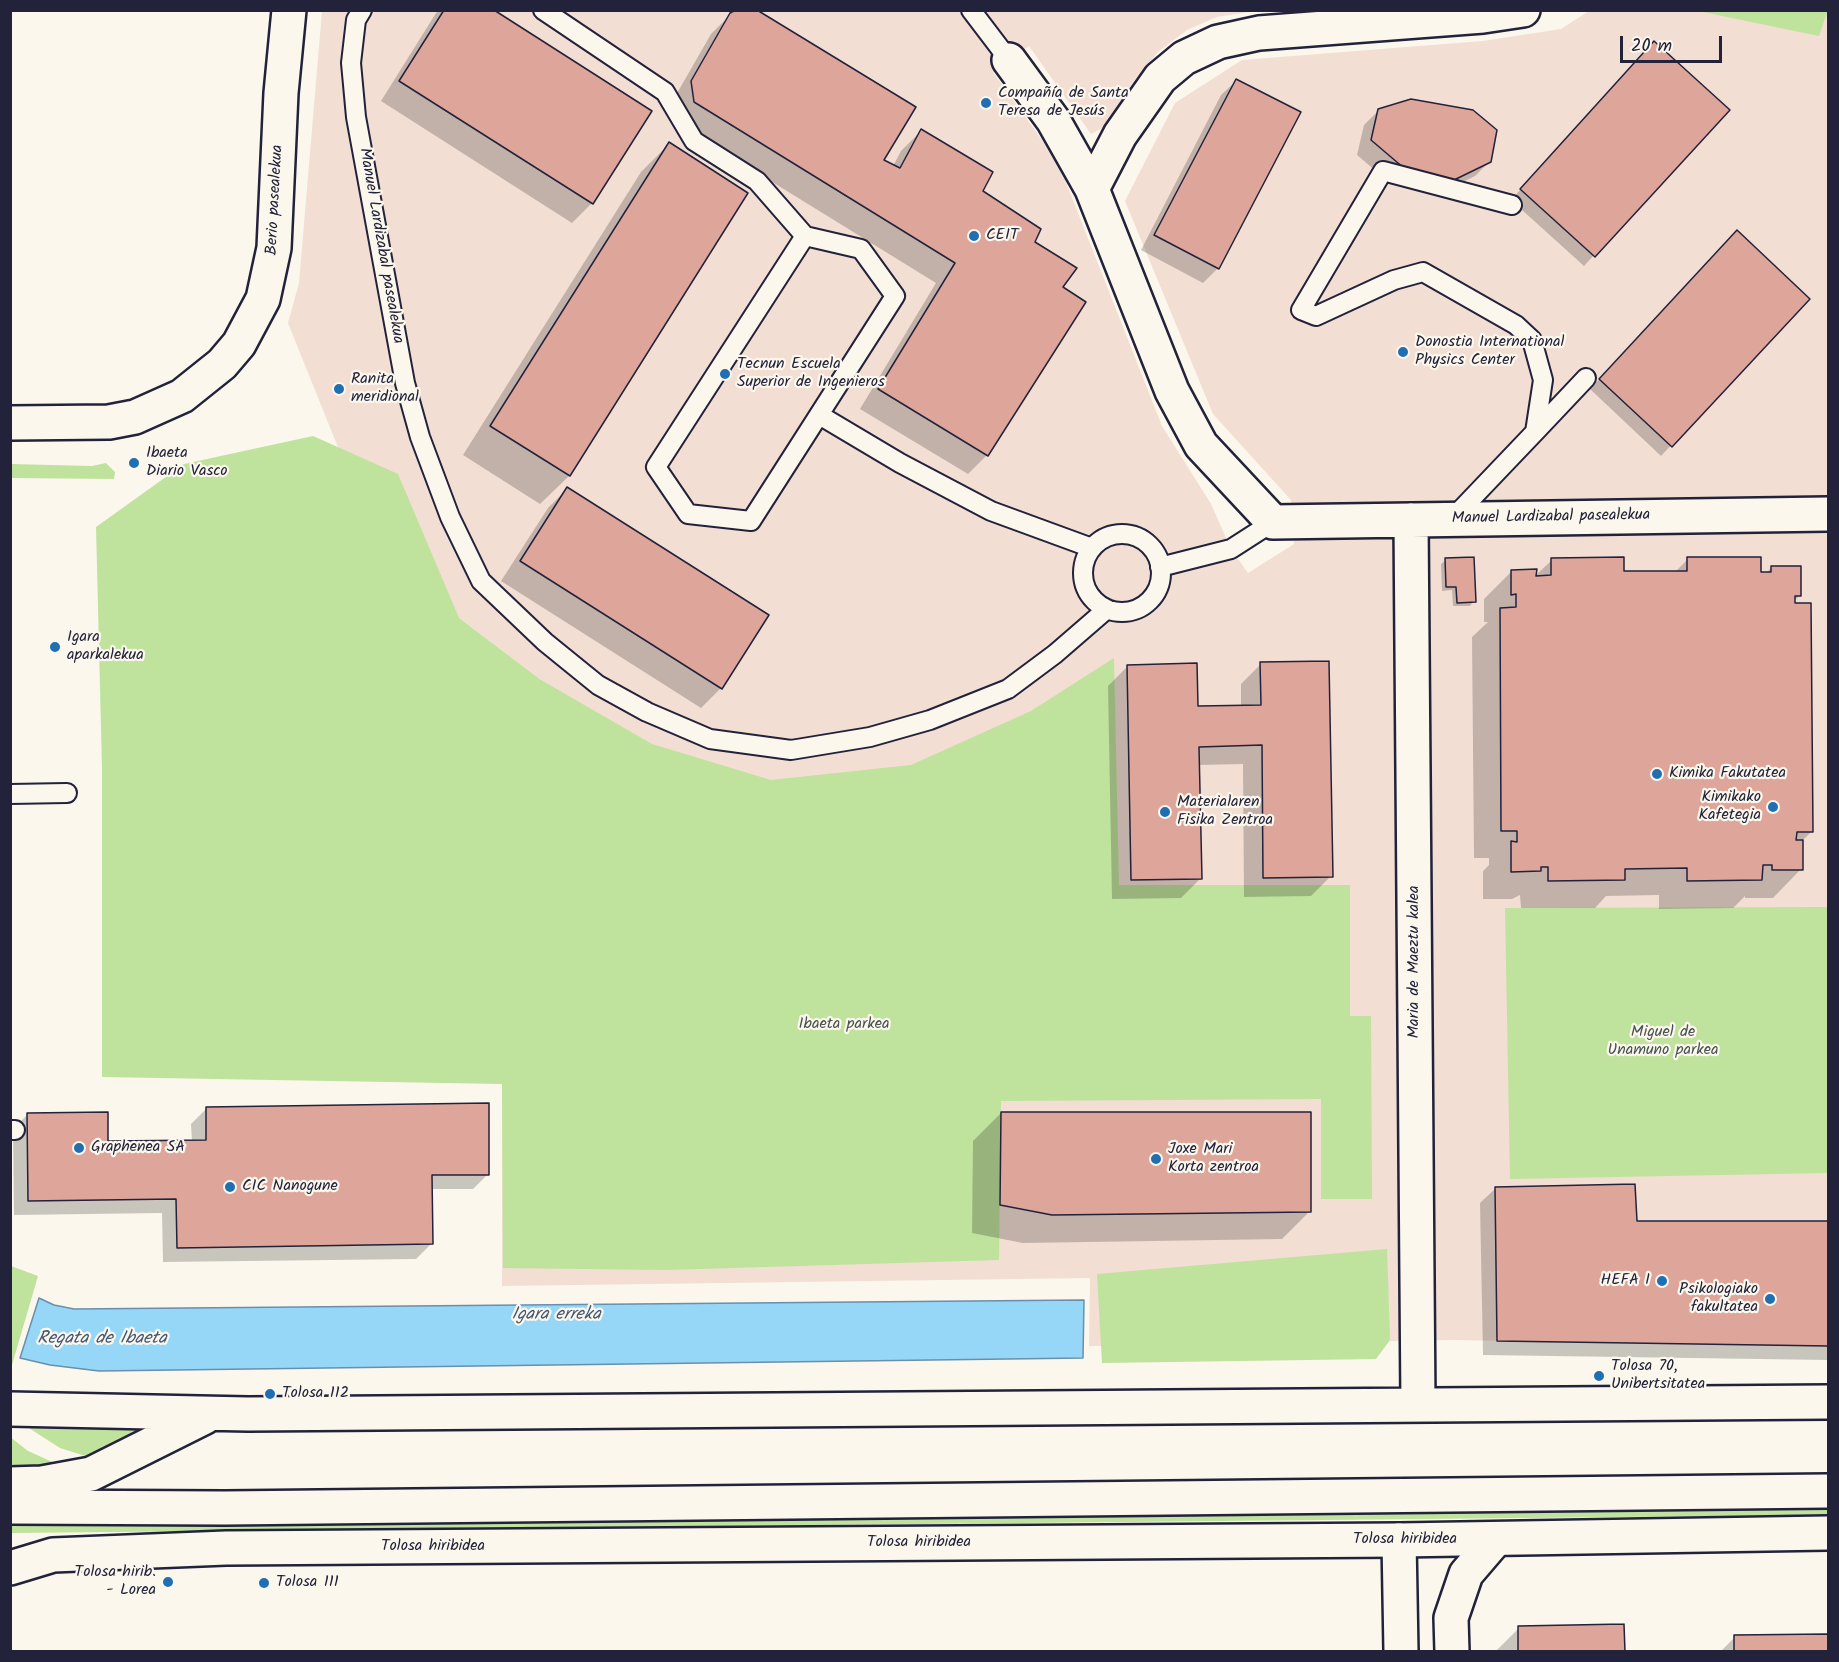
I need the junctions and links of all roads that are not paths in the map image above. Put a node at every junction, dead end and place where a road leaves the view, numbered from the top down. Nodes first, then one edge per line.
1 (289, 10) edge
2 (362, 10) edge
3 (971, 10) edge
4 (1523, 10) edge
5 (555, 14) edge
6 (1009, 60) joint
7 (1092, 189) junction
8 (1512, 205) dead end
9 (805, 236) junction
10 (1586, 378) dead end
11 (821, 416) junction
12 (10, 423) edge
13 (1535, 432) junction
14 (1828, 514) edge
15 (1452, 519) junction
16 (1411, 520) junction
17 (1273, 522) junction
18 (1092, 548) junction
19 (1160, 567) junction
20 (1107, 609) junction
21 (67, 793) dead end
22 (10, 794) edge
23 (1828, 1402) edge
24 (1418, 1405) junction
25 (10, 1409) edge
26 (209, 1414) junction
27 (10, 1484) edge
28 (1828, 1491) edge
29 (10, 1507) edge
30 (1828, 1533) edge
31 (1496, 1539) junction
32 (1399, 1540) junction
33 (10, 1568) edge
34 (1401, 1652) edge
35 (1452, 1652) edge

1 - 12 street, Berio pasealekua
2 - 20 lane, Manuel Lardizabal pasealekua
3 - 6 lane
4 - 7 street
5 - 9 lane
6 - 7 street
7 - 17 street
8 - 13 lane
9 - 11 lane
9 - 11 lane
10 - 13 lane
11 - 18 lane
13 - 15 lane
14 - 15 street, Manuel Lardizabal pasealekua
15 - 16 street, Manuel Lardizabal pasealekua
16 - 17 street, Manuel Lardizabal pasealekua
16 - 24 street, Maria de Maeztu kalea
17 - 19 lane
18 - 19 lane
18 - 20 lane
19 - 20 lane
21 - 22 lane
23 - 24 street
24 - 26 street
25 - 26 street
26 - 27 street
28 - 29 street
30 - 31 street, Tolosa hiribidea
31 - 32 street, Tolosa hiribidea
31 - 35 street
32 - 33 street, Tolosa hiribidea
32 - 34 street

